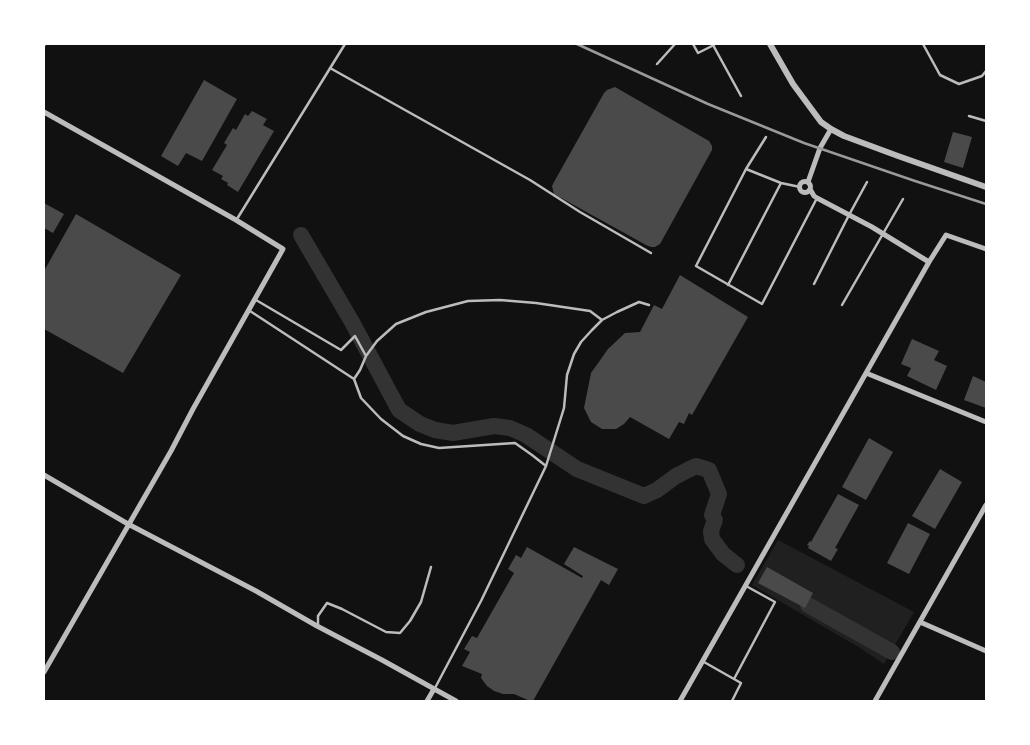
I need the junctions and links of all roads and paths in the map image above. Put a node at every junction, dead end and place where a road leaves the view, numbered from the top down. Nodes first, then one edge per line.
1 (345, 44) edge
2 (675, 44) edge
3 (693, 44) edge
4 (714, 44) edge
5 (771, 44) edge
6 (923, 44) edge
7 (656, 64) dead end
8 (330, 68) junction
9 (986, 71) edge
10 (741, 96) dead end
11 (44, 112) edge
12 (969, 116) dead end
13 (986, 121) edge
14 (831, 128) junction
15 (766, 137) dead end
16 (746, 169) junction
17 (808, 182) junction
18 (867, 182) dead end
19 (781, 183) junction
20 (800, 187) junction
21 (986, 187) edge
22 (810, 189) junction
23 (817, 198) junction
24 (903, 199) dead end
25 (848, 215) junction
26 (236, 220) junction
27 (882, 234) junction
28 (986, 249) edge
29 (651, 253) dead end
30 (929, 262) junction
31 (814, 284) dead end
32 (728, 285) junction
33 (255, 299) junction
34 (650, 305) dead end
35 (842, 305) dead end
36 (249, 310) junction
37 (602, 320) junction
38 (366, 356) junction
39 (866, 374) junction
40 (354, 379) junction
41 (986, 422) edge
42 (546, 466) junction
43 (44, 475) edge
44 (986, 506) edge
45 (128, 524) junction
46 (431, 567) dead end
47 (746, 584) junction
48 (920, 622) junction
49 (317, 626) junction
50 (986, 651) edge
51 (703, 661) junction
52 (44, 672) edge
53 (734, 679) junction
54 (434, 690) junction
55 (427, 701) edge
56 (456, 701) edge
57 (680, 701) edge
58 (732, 701) edge
59 (875, 701) edge

1 - 8 lane
2 - 7 lane
3 - 4 lane
4 - 10 lane
5 - 14 street
6 - 9 lane
8 - 26 lane
8 - 29 lane
11 - 26 street
12 - 13 lane
14 - 17 street
14 - 21 street
15 - 16 lane
16 - 19 lane
16 - 32 lane
17 - 20 street
17 - 22 street
18 - 25 lane
19 - 20 lane
19 - 32 lane
20 - 22 street
22 - 23 street
23 - 25 street
23 - 32 lane
24 - 27 lane
25 - 27 street
25 - 31 lane
26 - 33 street
27 - 30 street
27 - 35 lane
28 - 30 street
30 - 39 street
33 - 36 street
33 - 38 lane
34 - 37 lane
36 - 40 lane
36 - 45 street
37 - 38 lane
37 - 42 lane
38 - 40 lane
39 - 41 street
39 - 47 street
40 - 42 lane
42 - 54 lane
43 - 45 street
44 - 48 street
45 - 49 street
45 - 52 street
46 - 49 lane
47 - 51 street
47 - 53 lane
48 - 50 street
48 - 59 street
49 - 54 street
51 - 53 lane
51 - 57 street
53 - 58 lane
54 - 55 street
54 - 56 street

